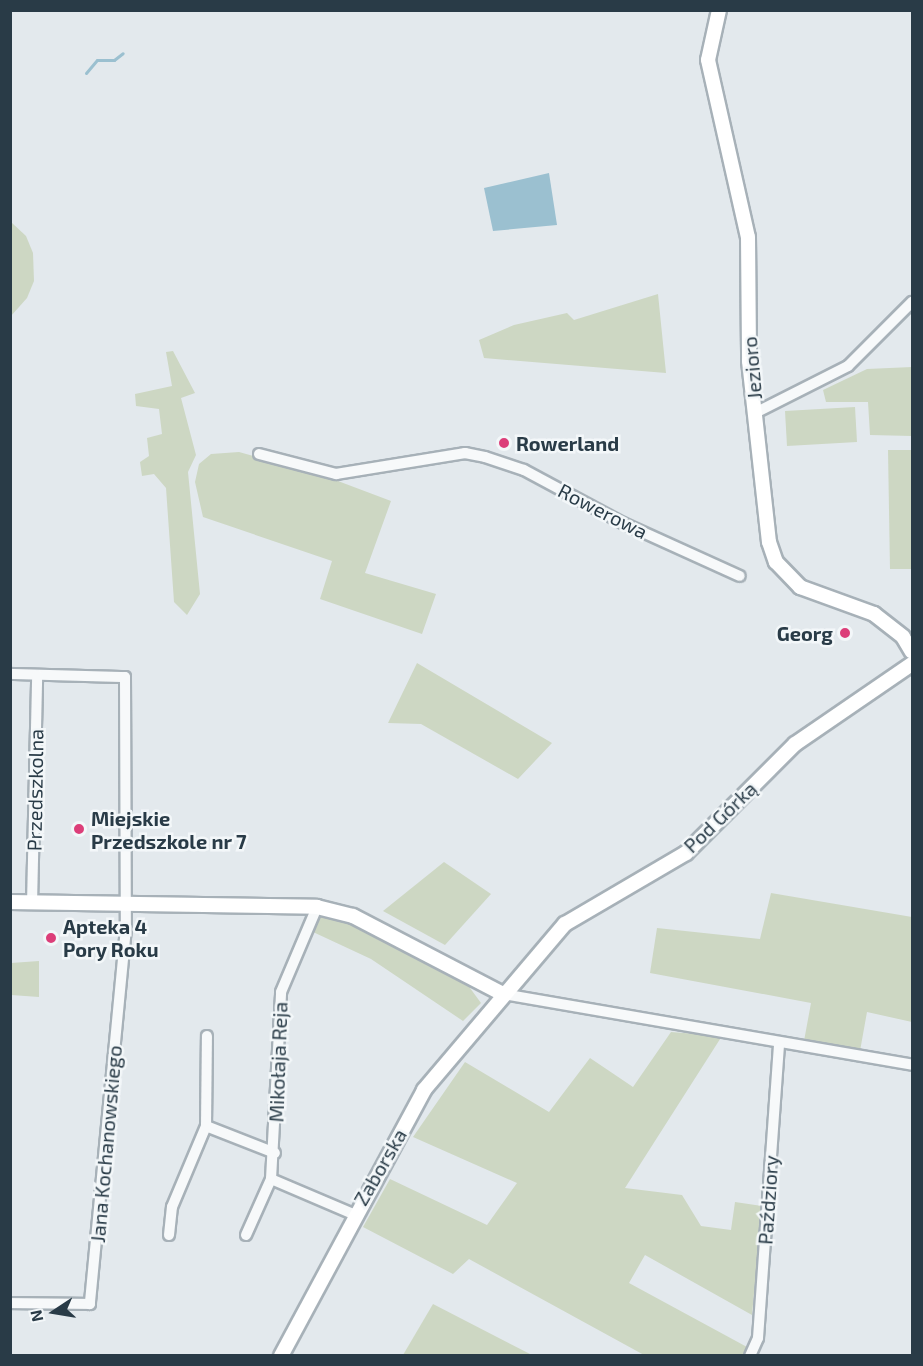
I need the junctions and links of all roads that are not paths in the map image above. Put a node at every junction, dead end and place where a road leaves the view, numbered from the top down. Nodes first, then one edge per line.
1 (719, 10) edge
2 (912, 302) edge
3 (757, 412) junction
4 (259, 454) dead end
5 (740, 576) dead end
6 (912, 652) edge
7 (912, 663) edge
8 (10, 674) edge
9 (37, 675) junction
10 (10, 902) edge
11 (32, 904) junction
12 (126, 905) junction
13 (317, 907) junction
14 (503, 994) junction
15 (207, 1036) dead end
16 (780, 1043) junction
17 (912, 1065) edge
18 (206, 1125) junction
19 (274, 1153) junction
20 (272, 1179) junction
21 (353, 1214) junction
22 (169, 1235) dead end
23 (246, 1235) dead end
24 (10, 1303) edge
25 (281, 1356) edge
26 (750, 1356) edge

1 - 3 street, Jezioro
2 - 3 street
3 - 6 street, Jezioro
4 - 5 street, Rowerowa
7 - 14 street, Pod Górką
8 - 9 street
9 - 11 street, Przedszkolna
9 - 12 street
10 - 11 street
11 - 12 street
12 - 13 street
12 - 24 street, Jana Kochanowskiego
13 - 14 street
13 - 19 street, Mikołaja Reja
14 - 16 street
14 - 21 street, Zaborska
15 - 18 street
16 - 17 street
16 - 26 street, Paździory
18 - 19 street, Mikołaja Reja
18 - 22 street
19 - 20 street, Mikołaja Reja
20 - 21 street
20 - 23 street, Mikołaja Reja
21 - 25 street, Zaborska

